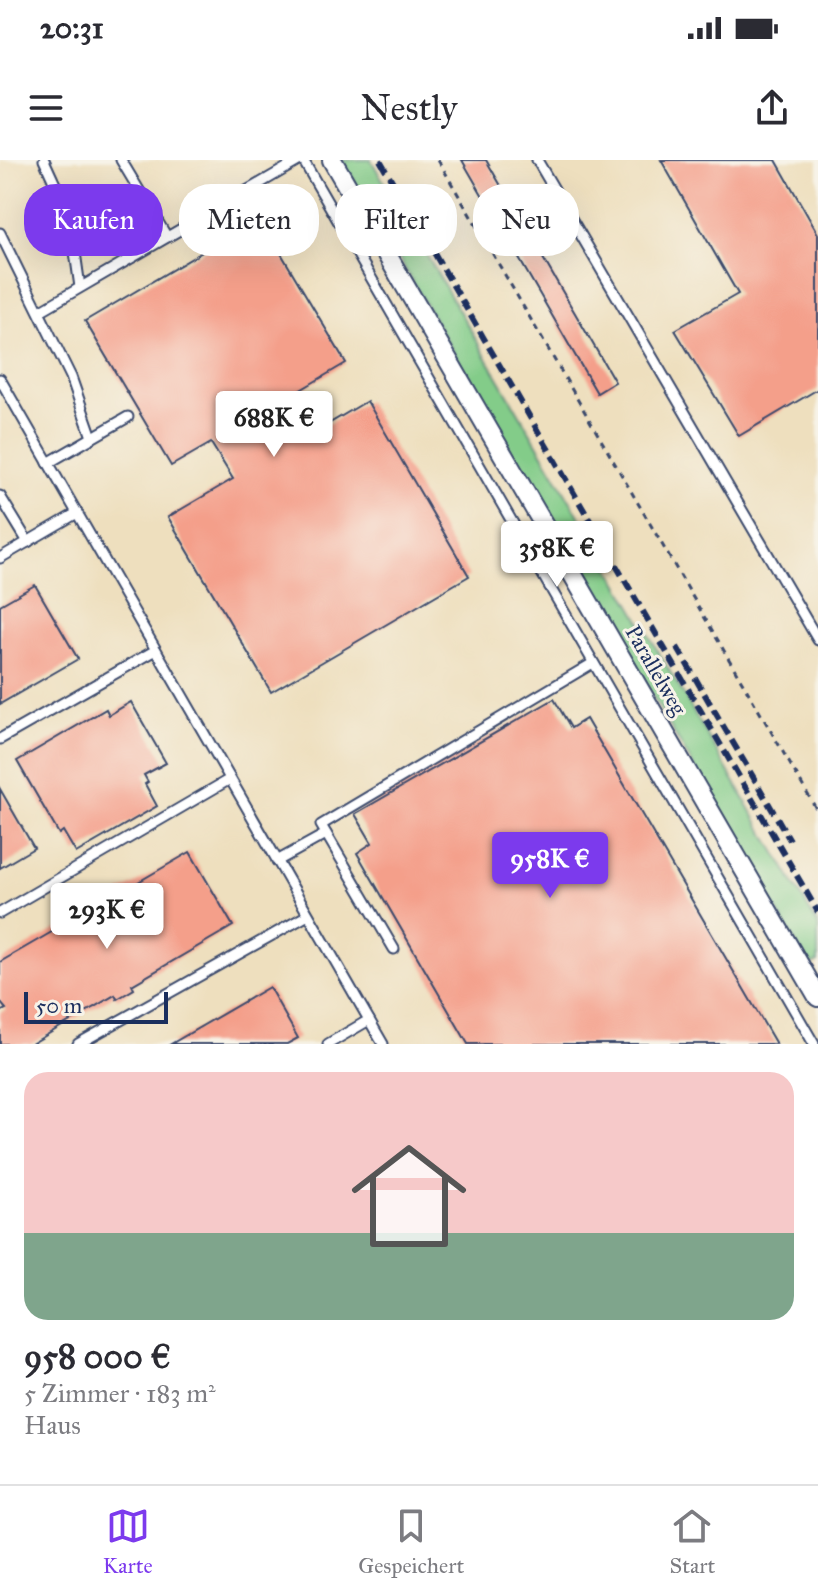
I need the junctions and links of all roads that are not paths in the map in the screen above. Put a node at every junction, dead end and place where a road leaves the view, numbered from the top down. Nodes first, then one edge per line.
1 (44, 160) edge
2 (121, 160) edge
3 (302, 160) edge
4 (332, 160) edge
5 (537, 160) edge
6 (0, 233) edge
7 (167, 237) junction
8 (80, 287) junction
9 (40, 311) junction
10 (0, 379) edge
11 (128, 417) dead end
12 (92, 437) junction
13 (48, 463) junction
14 (0, 496) edge
15 (77, 513) junction
16 (28, 542) junction
17 (0, 558) edge
18 (818, 638) edge
19 (156, 650) junction
20 (593, 663) junction
21 (0, 739) edge
22 (230, 779) junction
23 (326, 834) junction
24 (277, 861) junction
25 (0, 913) edge
26 (308, 915) junction
27 (394, 949) dead end
28 (818, 997) edge
29 (369, 1020) junction
30 (78, 1044) edge
31 (328, 1044) edge
32 (383, 1044) edge
33 (814, 1044) edge

1 - 8 lane
2 - 7 lane
3 - 7 lane
3 - 20 lane
4 - 28 street, Parallelweg
5 - 18 lane
6 - 9 lane
7 - 8 lane
8 - 9 lane
9 - 12 lane
10 - 13 lane
11 - 12 lane
12 - 13 lane
13 - 15 lane
14 - 16 lane
15 - 16 lane
15 - 19 lane
16 - 17 lane
19 - 21 lane
19 - 22 lane
20 - 23 lane
20 - 33 lane
22 - 24 lane
22 - 25 lane
23 - 24 lane
23 - 27 lane
24 - 26 lane
26 - 29 lane
26 - 30 lane
29 - 31 lane
29 - 32 lane

